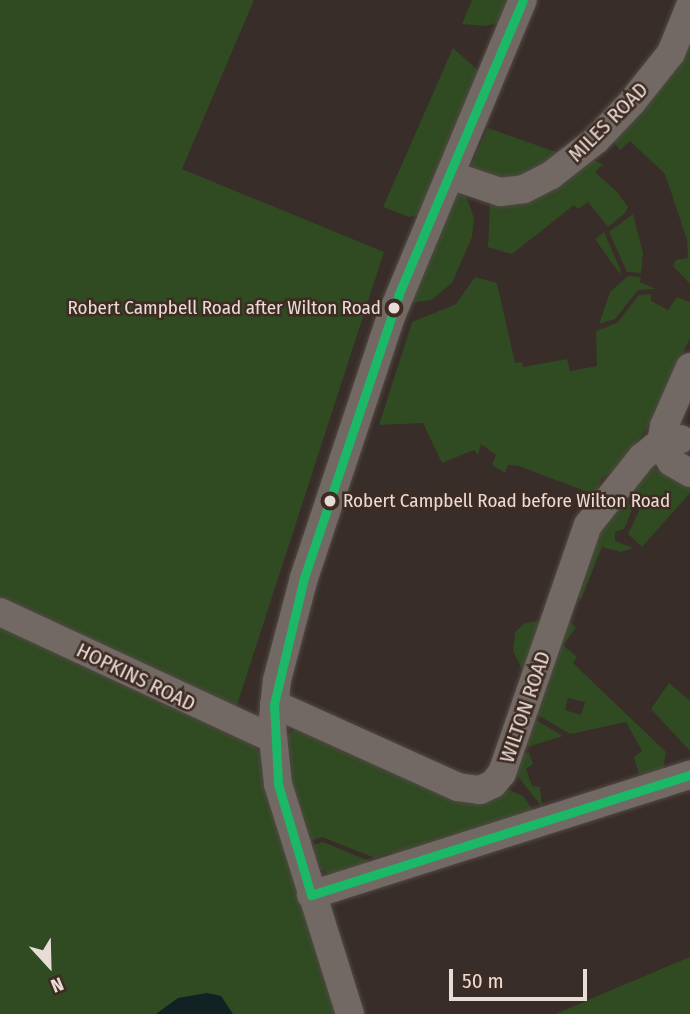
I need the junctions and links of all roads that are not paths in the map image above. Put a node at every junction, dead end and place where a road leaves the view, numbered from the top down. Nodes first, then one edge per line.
1 (523, 0) edge
2 (690, 6) edge
3 (450, 175) junction
4 (690, 367) edge
5 (677, 446) edge
6 (690, 472) edge
7 (0, 612) edge
8 (274, 704) junction
9 (273, 739) junction
10 (690, 775) edge
11 (311, 895) junction
12 (350, 1014) edge

1 - 3 street
2 - 3 street, MILES ROAD
3 - 8 street
4 - 5 street
5 - 6 street
5 - 8 street, WILTON ROAD
7 - 9 street, HOPKINS ROAD
8 - 9 street
9 - 11 street
10 - 11 street
11 - 12 street

